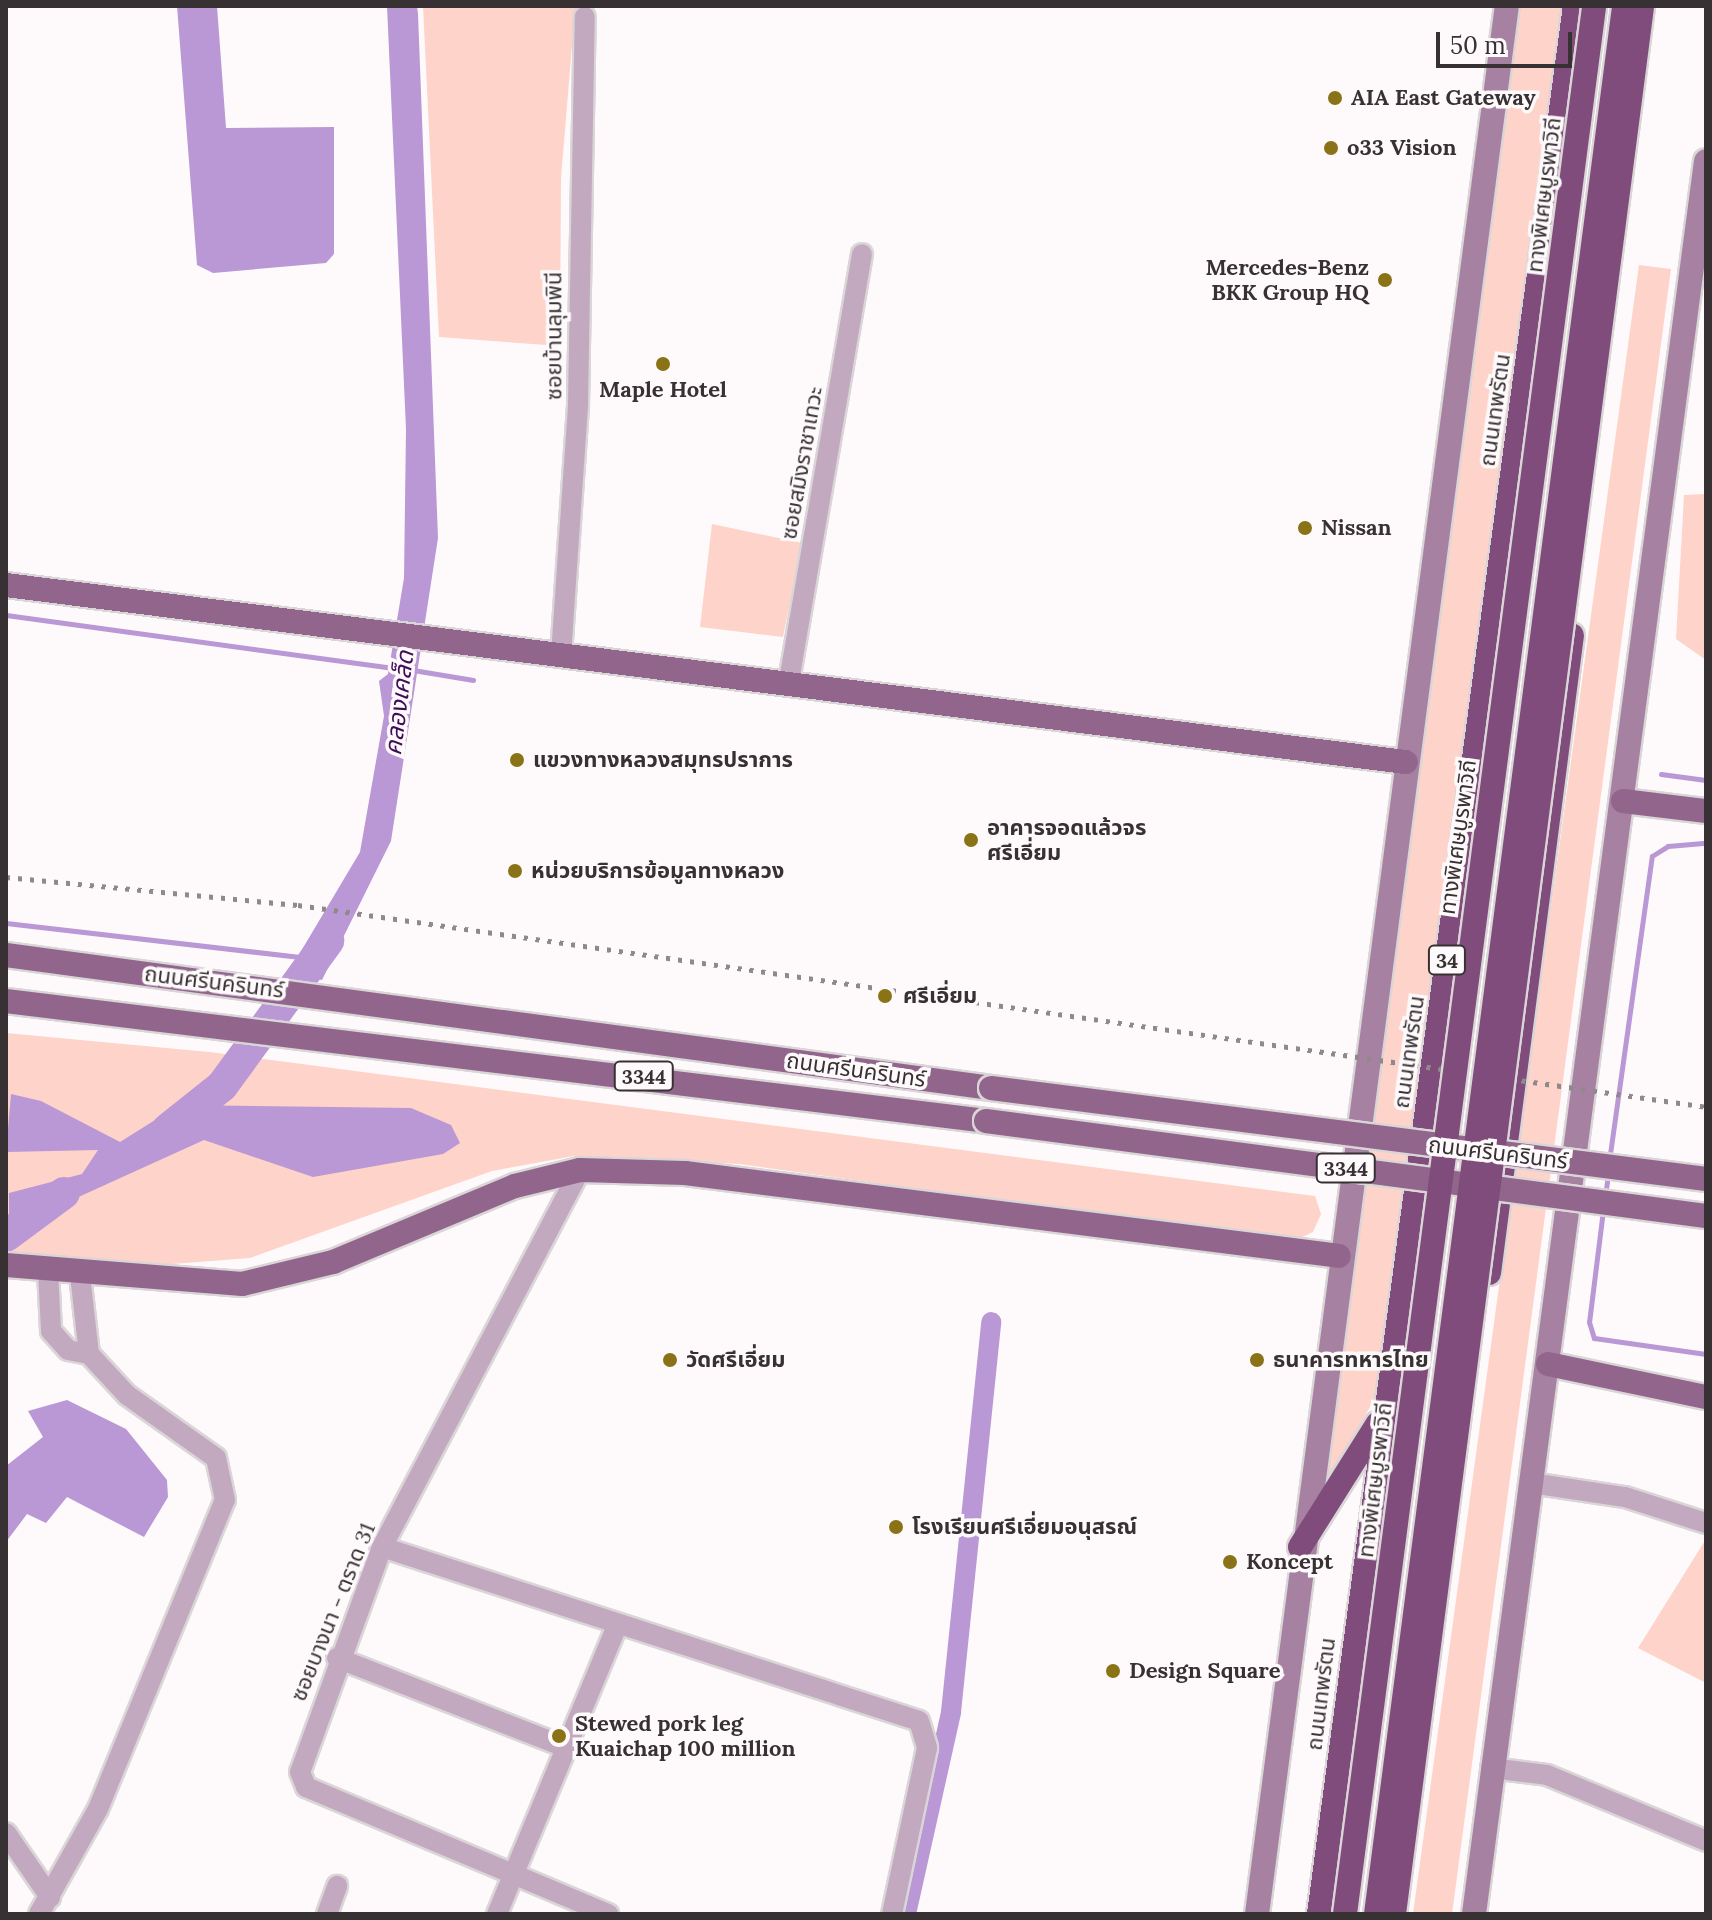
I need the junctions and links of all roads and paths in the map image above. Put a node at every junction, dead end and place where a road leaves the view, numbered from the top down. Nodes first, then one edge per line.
1 (1507, 6) edge
2 (1575, 6) edge
3 (1594, 6) edge
4 (1624, 6) edge
5 (1642, 6) edge
6 (1652, 6) edge
7 (585, 17) dead end
8 (1706, 161) edge
9 (1704, 196) edge
10 (1700, 252) edge
11 (862, 254) dead end
12 (6, 585) edge
13 (561, 655) junction
14 (789, 681) junction
15 (1406, 762) junction
16 (1623, 801) junction
17 (1706, 811) edge
18 (6, 955) edge
19 (6, 1001) edge
20 (580, 1170) junction
21 (1706, 1179) edge
22 (1706, 1216) edge
23 (1339, 1256) junction
24 (6, 1265) edge
25 (48, 1271) junction
26 (80, 1275) junction
27 (89, 1354) junction
28 (1548, 1364) junction
29 (1706, 1397) edge
30 (1382, 1417) junction
31 (1531, 1483) junction
32 (1706, 1523) edge
33 (382, 1547) junction
34 (1300, 1547) junction
35 (618, 1624) junction
36 (337, 1658) junction
37 (568, 1748) junction
38 (1491, 1768) junction
39 (6, 1833) edge
40 (1706, 1841) edge
41 (11, 1855) edge
42 (513, 1873) junction
43 (337, 1886) dead end
44 (44, 1906) edge
45 (327, 1914) edge
46 (497, 1914) edge
47 (608, 1914) edge
48 (892, 1914) edge
49 (1257, 1914) edge
50 (1319, 1914) edge
51 (1345, 1914) edge
52 (1376, 1914) edge
53 (1394, 1914) edge
54 (1401, 1914) edge
55 (1474, 1914) edge

1 - 15 main road, ถนนเทพรัตน
2 - 30 highway, ถนนเทพรัตน / 34
3 - 51 highway, ทางพิเศษบูรพาวิถี, bridge
4 - 52 highway, bridge
5 - 53 highway, bridge
6 - 54 highway
7 - 13 street, ซอยบ้านลุมพินี
8 - 9 main road
9 - 10 main road
10 - 16 main road
11 - 14 street, ซอยสมิงราชาเทวะ
12 - 13 main road
13 - 14 main road
14 - 15 main road
15 - 23 main road, ถนนเทพรัตน
16 - 17 main road
16 - 28 main road
18 - 21 main road, ถนนศรีนครินทร์ / 3344, bridge
19 - 22 main road, ถนนศรีนครินทร์ / 3344, bridge
20 - 23 main road
20 - 26 main road
20 - 33 street, ซอยบางนา - ตราด 31
23 - 34 main road, ถนนเทพรัตน
24 - 25 main road
25 - 26 main road
25 - 27 street
26 - 27 street
27 - 44 street
28 - 29 main road
28 - 31 main road
30 - 34 highway
30 - 50 highway, ถนนเทพรัตน / 34
31 - 32 street
31 - 38 main road
33 - 35 street
33 - 36 street, ซอยบางนา - ตราด 31
34 - 49 main road, ถนนเทพรัตน
35 - 37 street
35 - 48 street
36 - 37 street
36 - 42 street, ซอยบางนา - ตราด 31
37 - 42 street
38 - 40 street
38 - 55 main road
39 - 41 street
41 - 44 street
42 - 46 street
42 - 47 street, ซอยบางนา - ตราด 31
43 - 45 street

